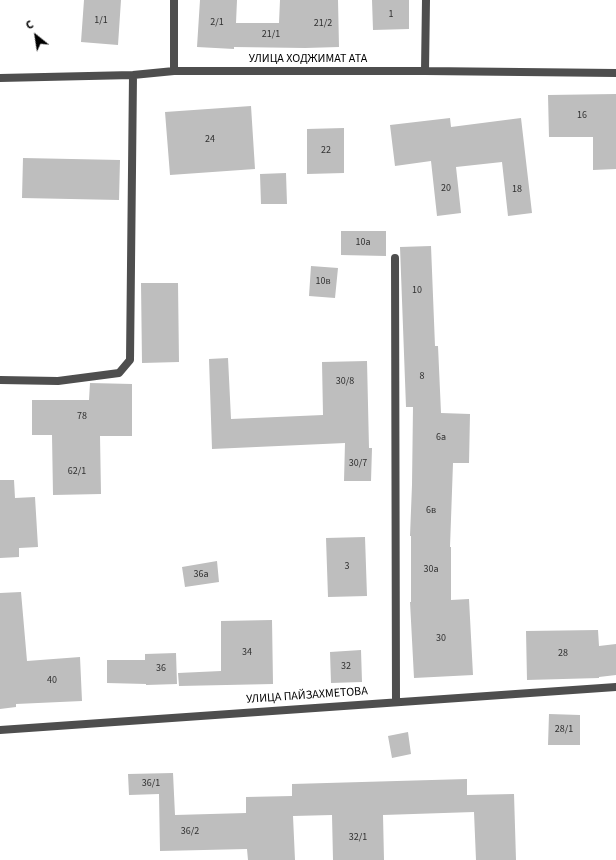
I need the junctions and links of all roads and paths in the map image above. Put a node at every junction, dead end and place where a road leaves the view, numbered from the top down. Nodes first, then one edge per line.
1 (174, 0) edge
2 (426, 0) edge
3 (174, 71) junction
4 (425, 71) junction
5 (616, 73) edge
6 (133, 75) junction
7 (0, 78) edge
8 (395, 258) dead end
9 (0, 380) edge
10 (616, 687) edge
11 (396, 702) junction
12 (0, 730) edge

1 - 3 street
2 - 4 street
3 - 4 street, УЛИЦА ХОДЖИМАТ АТА
3 - 6 street, УЛИЦА ХОДЖИМАТ АТА
4 - 5 street, УЛИЦА ХОДЖИМАТ АТА
6 - 7 street, УЛИЦА ХОДЖИМАТ АТА
6 - 9 street
8 - 11 street
10 - 11 street, УЛИЦА ПАЙЗАХМЕТОВА
11 - 12 street, УЛИЦА ПАЙЗАХМЕТОВА

